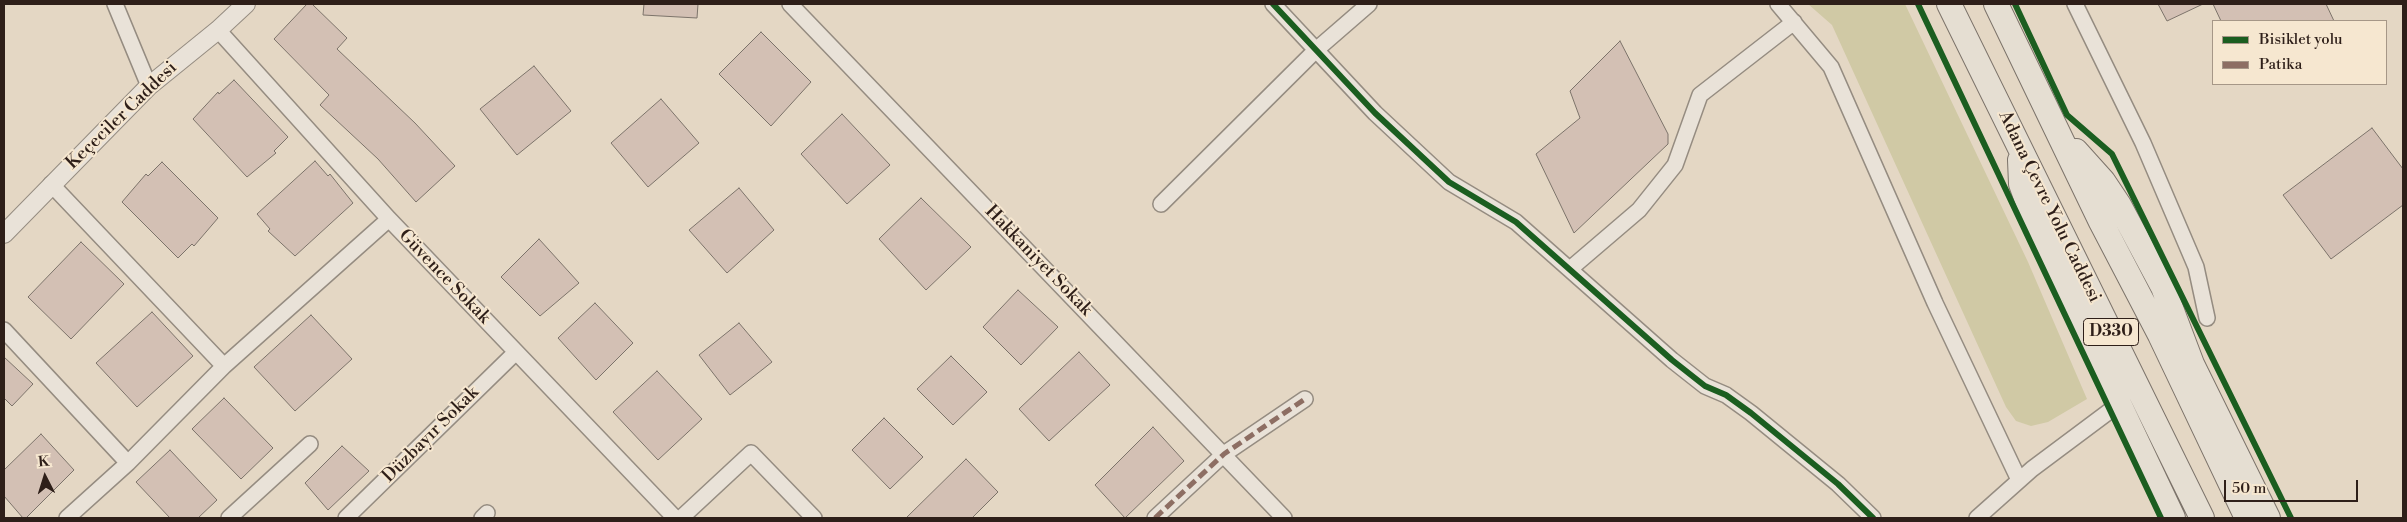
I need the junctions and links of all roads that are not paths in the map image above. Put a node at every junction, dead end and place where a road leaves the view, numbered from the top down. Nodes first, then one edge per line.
1 (115, 4) edge
2 (246, 4) edge
3 (790, 4) edge
4 (1273, 4) edge
5 (1369, 4) edge
6 (1778, 4) edge
7 (1948, 4) edge
8 (1996, 4) edge
9 (2075, 4) edge
10 (1794, 22) junction
11 (218, 30) junction
12 (1316, 50) junction
13 (149, 86) junction
14 (2058, 132) junction
15 (2019, 146) junction
16 (51, 184) junction
17 (1161, 204) dead end
18 (389, 219) junction
19 (4, 234) edge
20 (1570, 269) junction
21 (2207, 318) dead end
22 (4, 330) edge
23 (516, 352) junction
24 (224, 366) junction
25 (1305, 399) dead end
26 (2119, 404) junction
27 (310, 444) dead end
28 (1224, 454) junction
29 (128, 463) junction
30 (2020, 480) junction
31 (66, 518) edge
32 (229, 518) edge
33 (346, 518) edge
34 (675, 518) edge
35 (680, 518) edge
36 (814, 518) edge
37 (1156, 518) edge
38 (1284, 518) edge
39 (1873, 518) edge
40 (1977, 518) edge
41 (2174, 518) edge
42 (2202, 518) edge
43 (2247, 518) edge
44 (2268, 518) edge

1 - 13 street
2 - 11 street, Keçeciler Caddesi
3 - 28 street, Hakkaniyet Sokak
4 - 12 street
5 - 12 street
6 - 10 street
7 - 15 highway, Adana Çevre Yolu Caddesi / D330
8 - 14 highway, D330
9 - 21 street
10 - 20 street
10 - 30 street
11 - 13 street, Keçeciler Caddesi
11 - 18 street, Güvence Sokak
12 - 17 street
12 - 20 street
13 - 16 street, Keçeciler Caddesi
14 - 43 highway, D330
14 - 44 highway
15 - 26 highway
15 - 42 highway, Adana Çevre Yolu Caddesi / D330
16 - 19 street, Keçeciler Caddesi
16 - 24 street
18 - 23 street, Güvence Sokak
18 - 24 street
20 - 39 street
22 - 29 street
23 - 33 street, Düzbayır Sokak
23 - 34 street, Güvence Sokak
24 - 29 street
25 - 28 street
26 - 30 street
26 - 41 highway
27 - 32 street
28 - 37 street
28 - 38 street, Hakkaniyet Sokak
29 - 31 street
30 - 40 street
35 - 36 street

